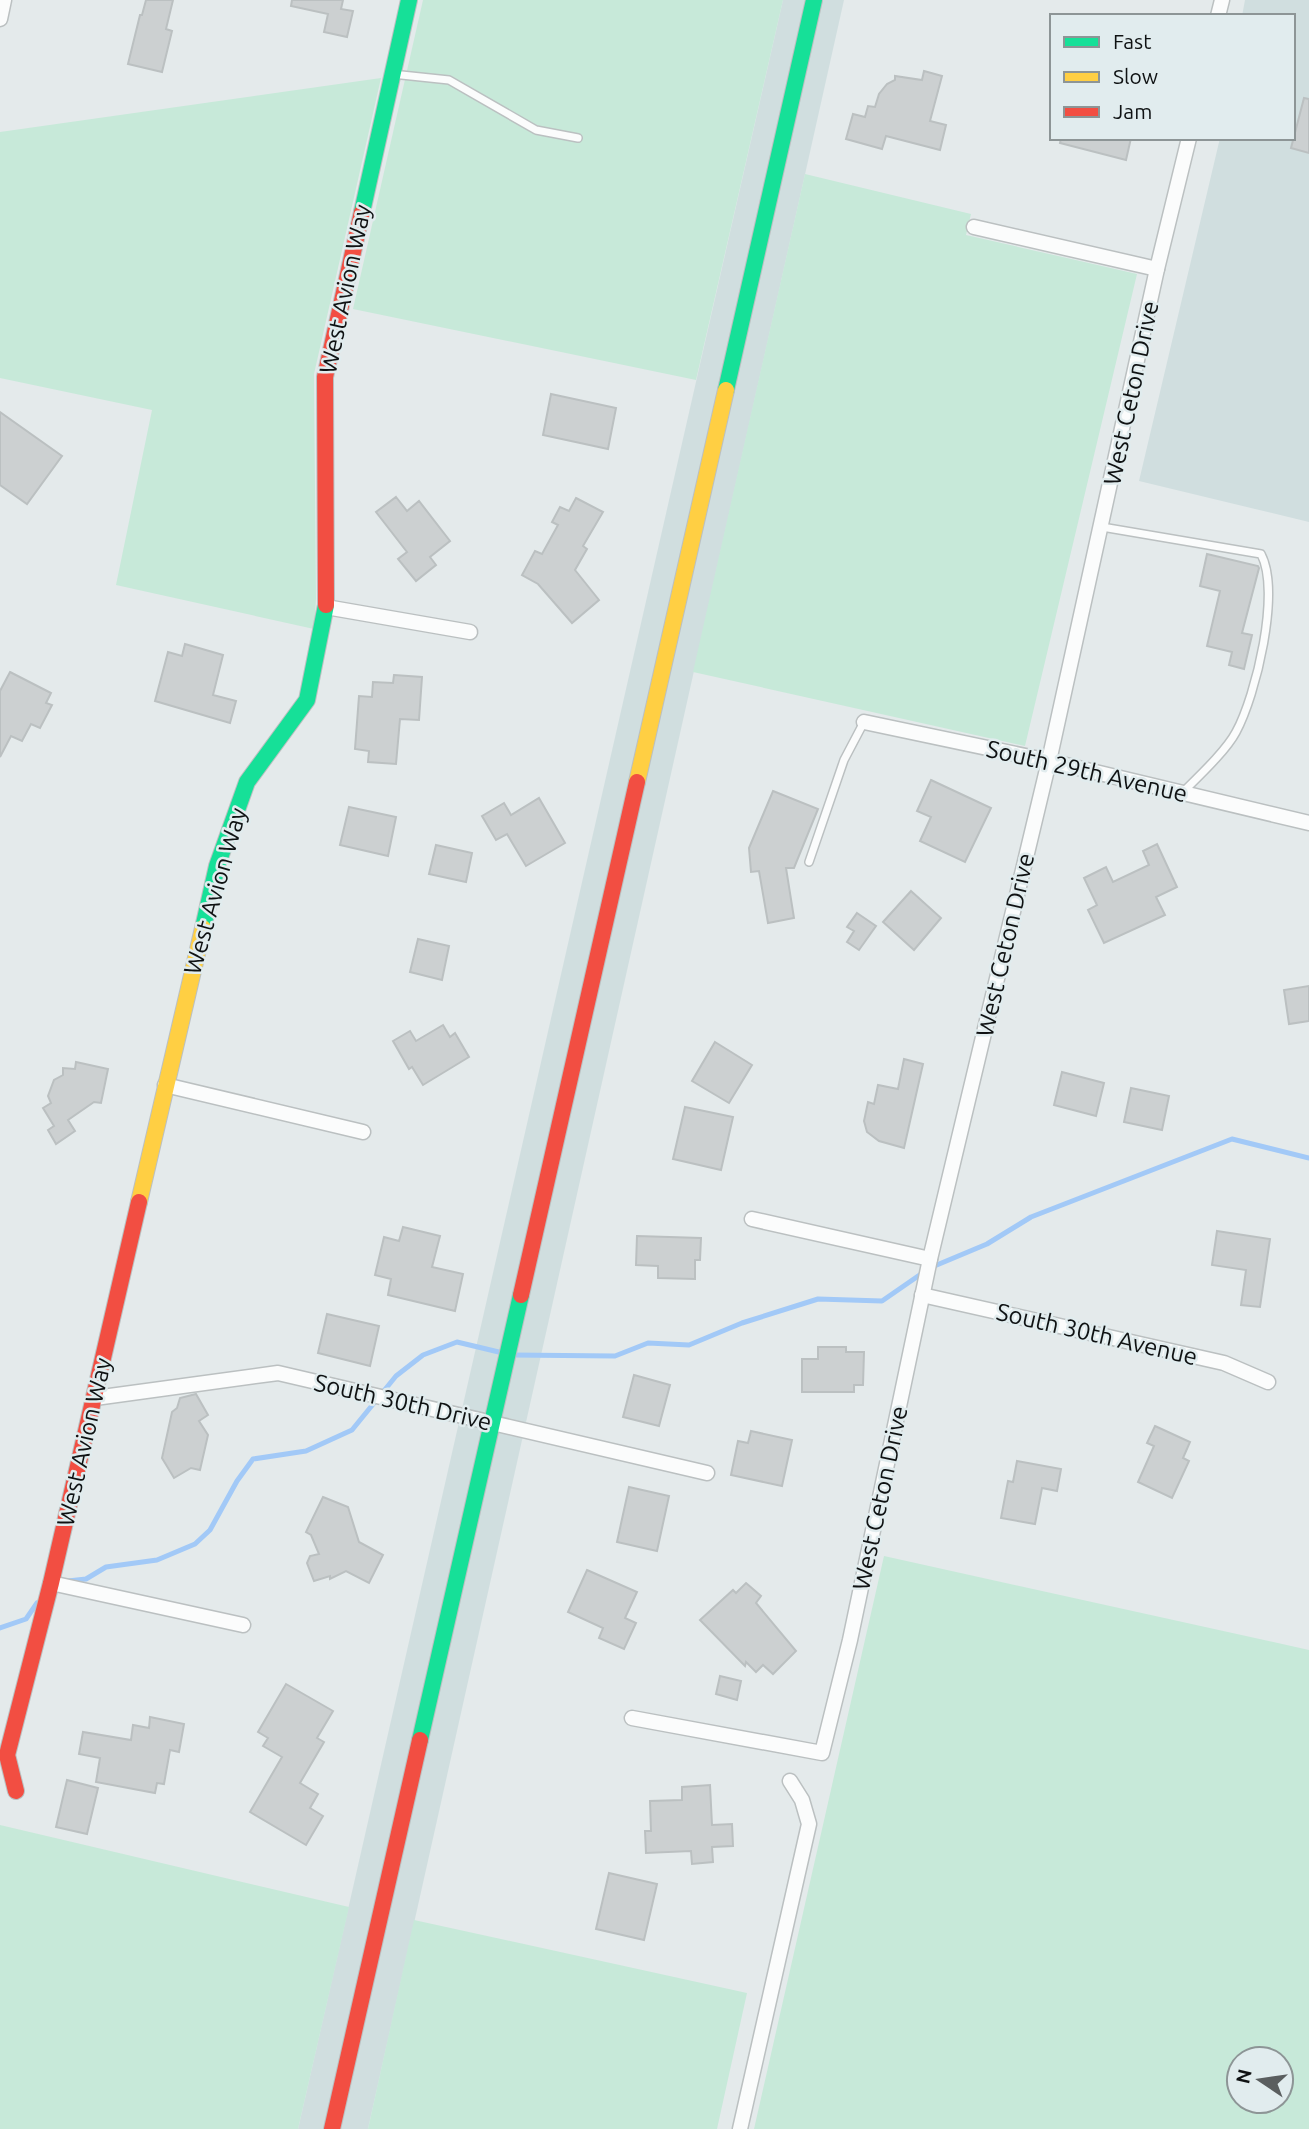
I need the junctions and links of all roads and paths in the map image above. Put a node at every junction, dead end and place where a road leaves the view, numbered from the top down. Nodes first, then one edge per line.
1 (4, 0) edge
2 (409, 0) edge
3 (814, 0) edge
4 (0, 19) edge
5 (392, 74) junction
6 (578, 138) dead end
7 (1189, 140) edge
8 (974, 227) dead end
9 (1157, 270) junction
10 (1102, 527) junction
11 (326, 607) junction
12 (470, 632) dead end
13 (864, 722) joint
14 (1049, 761) junction
15 (1182, 793) junction
16 (1309, 823) edge
17 (808, 862) dead end
18 (165, 1085) junction
19 (363, 1132) dead end
20 (752, 1219) dead end
21 (930, 1259) junction
22 (922, 1294) junction
23 (1268, 1382) dead end
24 (95, 1398) junction
25 (492, 1423) junction
26 (707, 1473) dead end
27 (51, 1583) junction
28 (243, 1625) dead end
29 (632, 1718) dead end
30 (790, 1781) dead end
31 (16, 1791) dead end
32 (332, 2129) edge
33 (740, 2129) edge

1 - 4 street
2 - 5 street, West Avion Way
3 - 25 street
5 - 6 lane
5 - 11 street, West Avion Way
7 - 9 street, West Ceton Drive
8 - 9 street
9 - 10 street, West Ceton Drive
10 - 14 street, West Ceton Drive
10 - 15 lane
11 - 12 street
11 - 18 street, West Avion Way
13 - 14 street, South 29th Avenue
13 - 17 lane
14 - 15 street, South 29th Avenue
14 - 21 street, West Ceton Drive
15 - 16 street, South 29th Avenue
18 - 19 street
18 - 24 street, West Avion Way
20 - 21 street
21 - 22 street, West Ceton Drive
22 - 23 street, South 30th Avenue
22 - 29 street, West Ceton Drive
24 - 25 street, South 30th Drive
24 - 27 street, West Avion Way
25 - 26 street, South 30th Drive
25 - 32 street
27 - 28 street
27 - 31 street, West Avion Way
30 - 33 street

